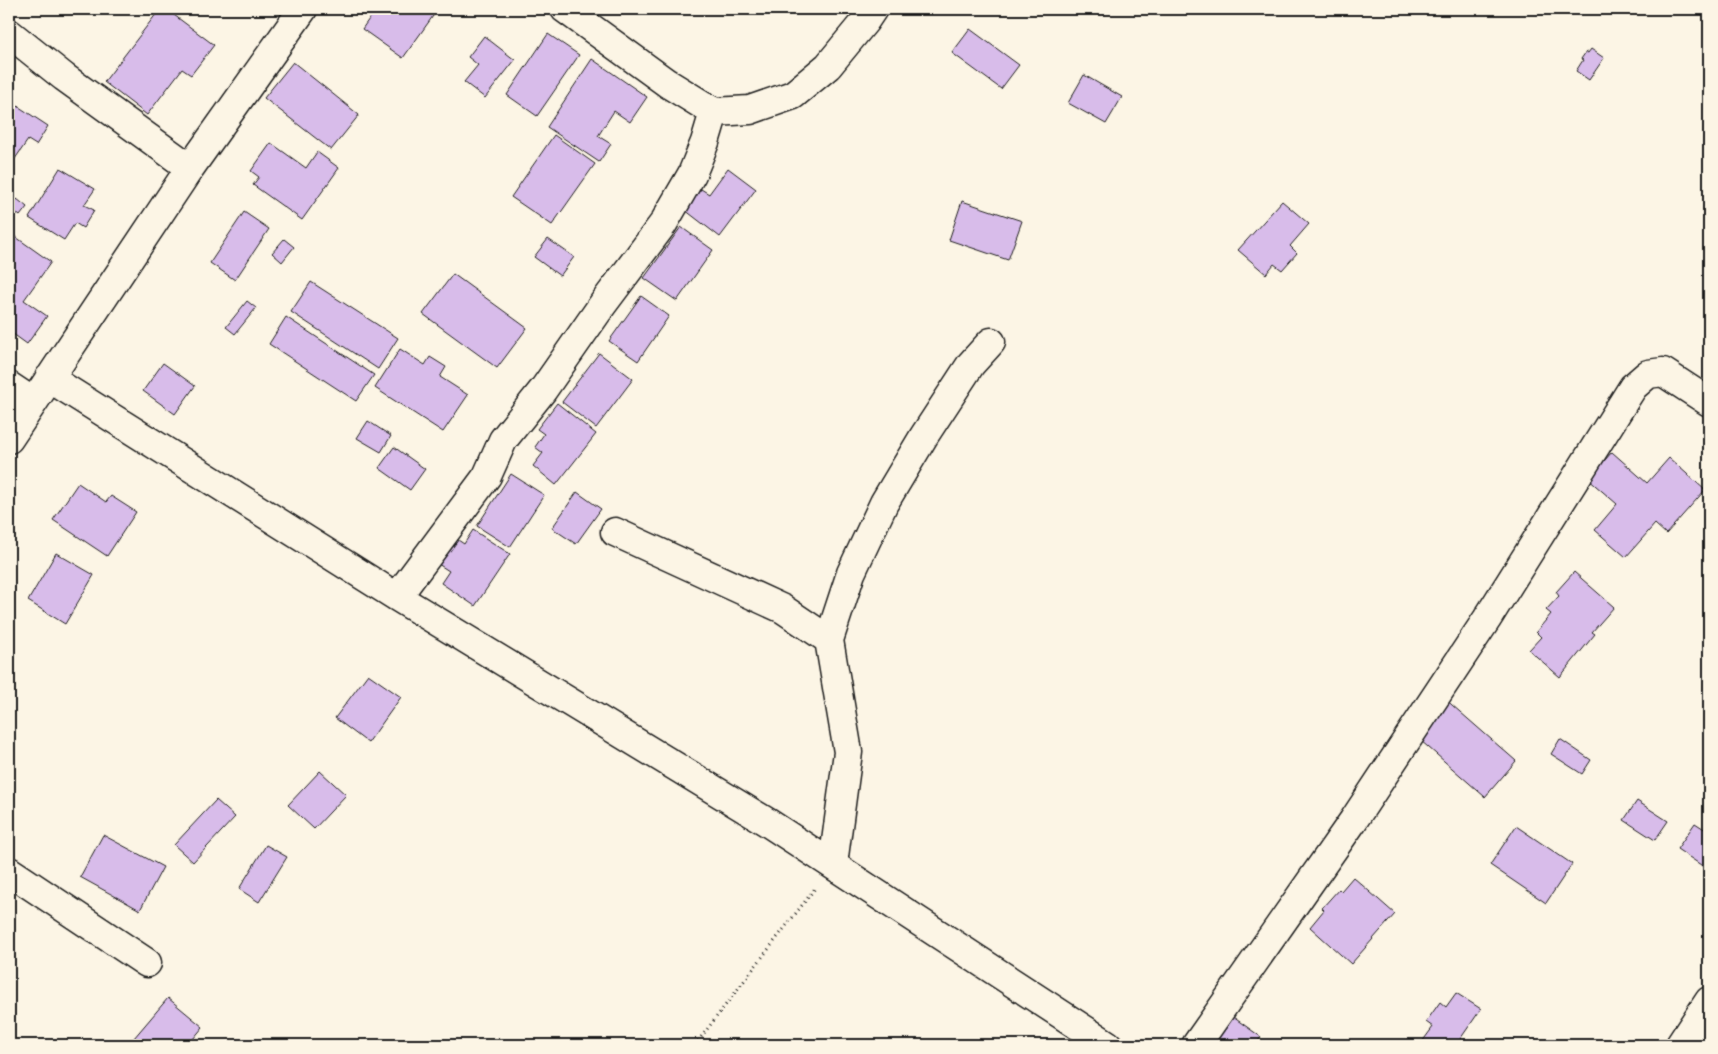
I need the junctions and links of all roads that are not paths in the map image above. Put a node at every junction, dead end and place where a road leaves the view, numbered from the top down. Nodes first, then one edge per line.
1 (303, 9) edge
2 (565, 9) edge
3 (873, 9) edge
4 (9, 34) edge
5 (714, 112) junction
6 (190, 168) junction
7 (991, 342) dead end
8 (49, 378) junction
9 (9, 386) edge
10 (33, 402) junction
11 (1709, 402) edge
12 (9, 439) edge
13 (615, 532) dead end
14 (397, 597) junction
15 (828, 640) junction
16 (833, 864) junction
17 (9, 871) edge
18 (147, 963) dead end
19 (1709, 1001) edge
20 (1108, 1045) edge
21 (1196, 1045) edge
22 (1680, 1045) edge

1 - 6 street
2 - 5 street
3 - 5 street
4 - 6 street
5 - 14 street
6 - 8 street
7 - 15 street
8 - 10 street
8 - 14 street
9 - 10 street
10 - 12 street
11 - 21 street
13 - 15 street
14 - 16 street
15 - 16 street
16 - 20 street
17 - 18 street
19 - 22 street

